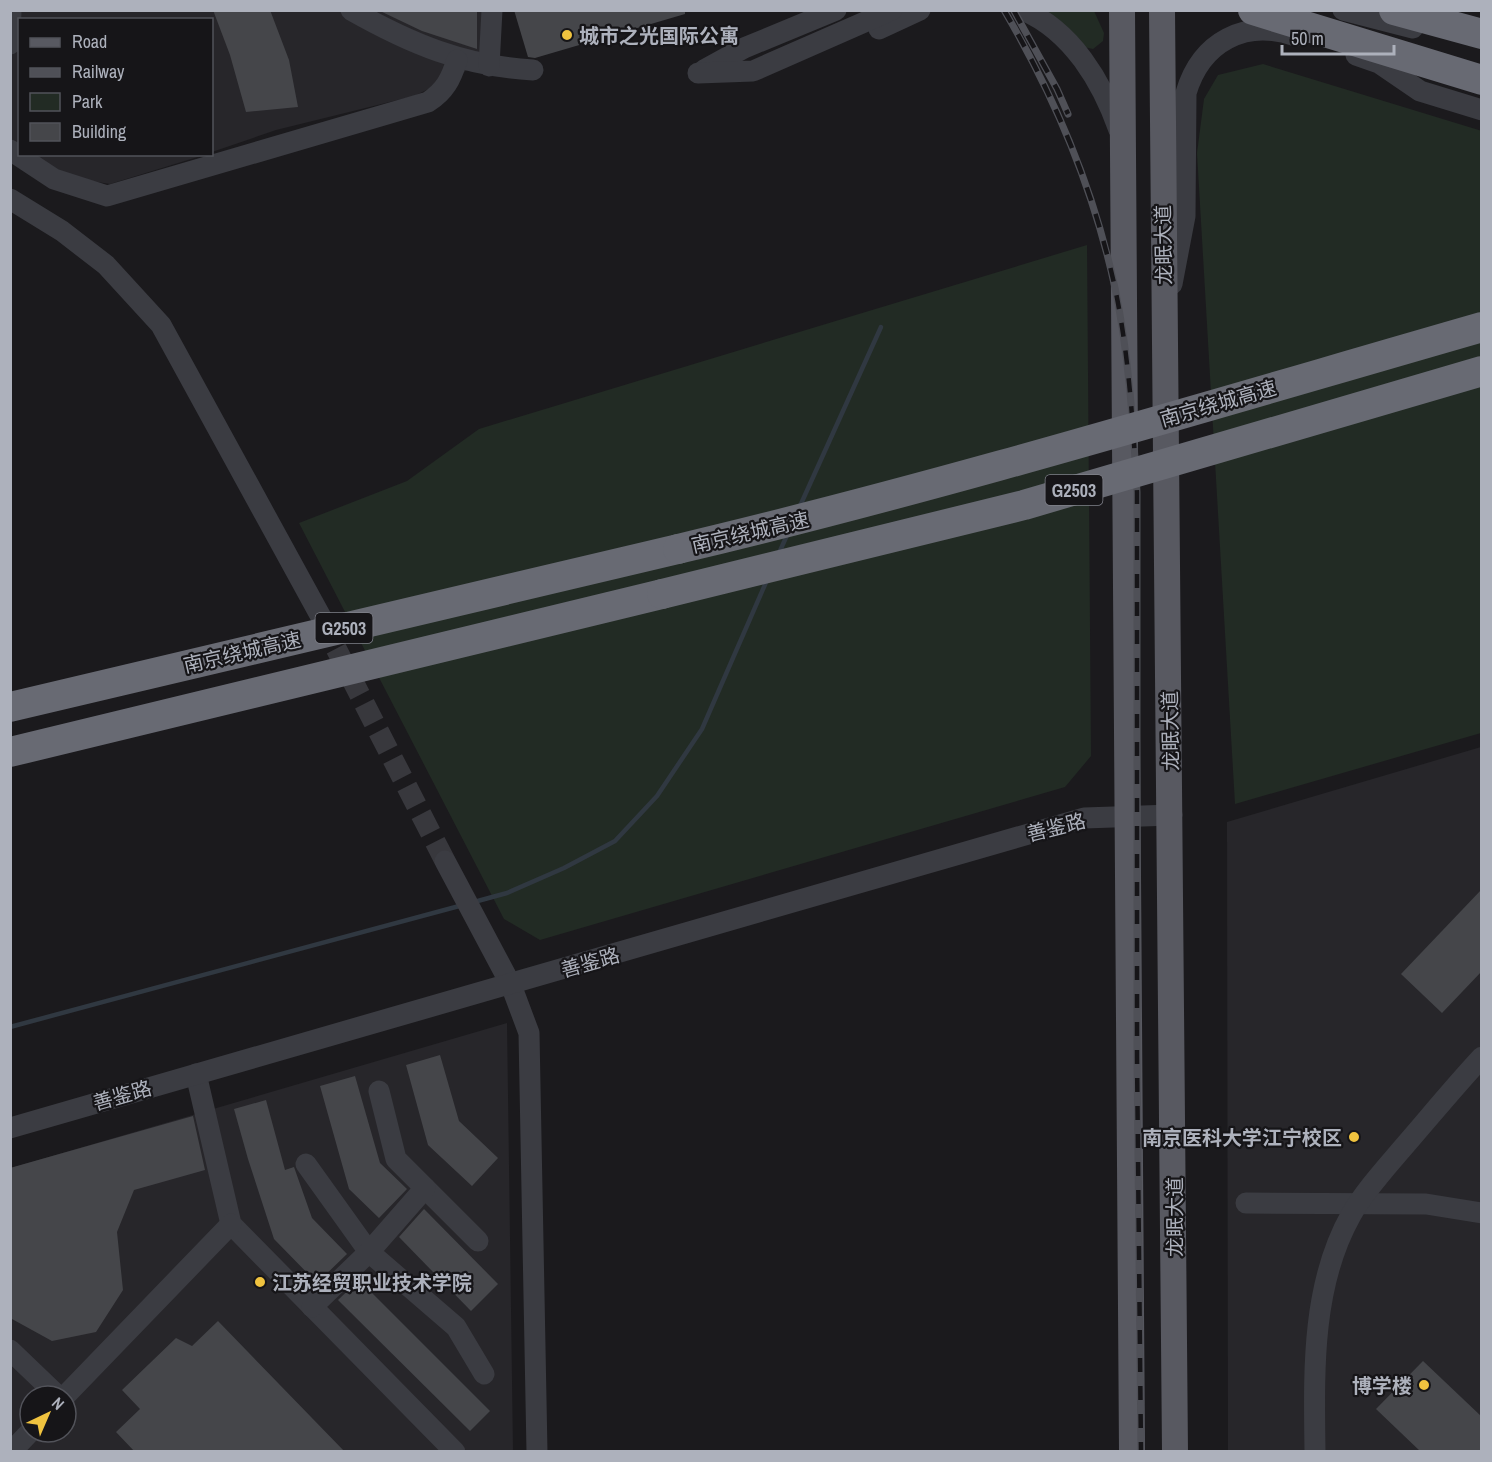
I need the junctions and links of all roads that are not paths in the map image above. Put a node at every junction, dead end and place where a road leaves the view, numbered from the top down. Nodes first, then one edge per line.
1 (12, 10) edge
2 (351, 10) edge
3 (492, 10) edge
4 (836, 10) edge
5 (892, 10) edge
6 (920, 10) edge
7 (1023, 10) edge
8 (1122, 10) edge
9 (1162, 10) edge
10 (1241, 10) edge
11 (1254, 10) edge
12 (1342, 10) edge
13 (1394, 10) edge
14 (1447, 10) edge
15 (1482, 27) edge
16 (1281, 30) junction
17 (1482, 36) edge
18 (823, 41) junction
19 (10, 44) edge
20 (457, 60) junction
21 (1379, 63) junction
22 (489, 66) junction
23 (533, 70) dead end
24 (1471, 77) edge
25 (1482, 110) edge
26 (1121, 134) junction
27 (19, 156) edge
28 (10, 199) edge
29 (1164, 320) junction
30 (1482, 327) edge
31 (1482, 371) edge
32 (321, 617) tunnel mouth
33 (10, 707) edge
34 (10, 752) edge
35 (1172, 815) junction
36 (1128, 817) junction
37 (445, 861) tunnel mouth
38 (511, 985) junction
39 (1482, 1056) edge
40 (196, 1074) junction
41 (379, 1091) dead end
42 (10, 1128) edge
43 (306, 1164) dead end
44 (425, 1188) junction
45 (1246, 1203) dead end
46 (1360, 1203) junction
47 (1482, 1213) edge
48 (231, 1224) junction
49 (478, 1241) dead end
50 (369, 1252) junction
51 (312, 1307) junction
52 (10, 1350) edge
53 (484, 1374) dead end
54 (45, 1384) edge
55 (77, 1384) edge
56 (455, 1452) edge
57 (537, 1452) edge
58 (1132, 1452) edge
59 (1176, 1452) edge
60 (1315, 1452) edge

1 - 19 street
2 - 20 street
3 - 22 street
4 - 18 street
5 - 18 street
6 - 18 street
7 - 26 street
8 - 26 main road, 龙眠大道
9 - 29 main road, 龙眠大道
10 - 16 street
11 - 24 highway
12 - 17 street
13 - 17 highway
14 - 15 street
16 - 21 street
16 - 29 street
20 - 22 street
20 - 27 street
21 - 24 street
21 - 25 street
22 - 23 street
26 - 36 main road, 龙眠大道
28 - 32 street
29 - 35 main road, 龙眠大道
30 - 33 highway, 南京绕城高速 / G2503, bridge
31 - 34 highway, 南京绕城高速 / G2503, bridge
35 - 36 street, 善鉴路
35 - 59 main road, 龙眠大道
36 - 38 street, 善鉴路
36 - 58 main road, 龙眠大道
37 - 38 street
38 - 40 street, 善鉴路
38 - 57 street
39 - 46 street
40 - 42 street, 善鉴路
40 - 48 street
41 - 44 street
43 - 50 street
44 - 49 street
44 - 50 street
45 - 46 street
46 - 47 street
46 - 60 street
48 - 51 street
48 - 55 street
50 - 51 street
50 - 53 street
51 - 56 street
52 - 54 street

